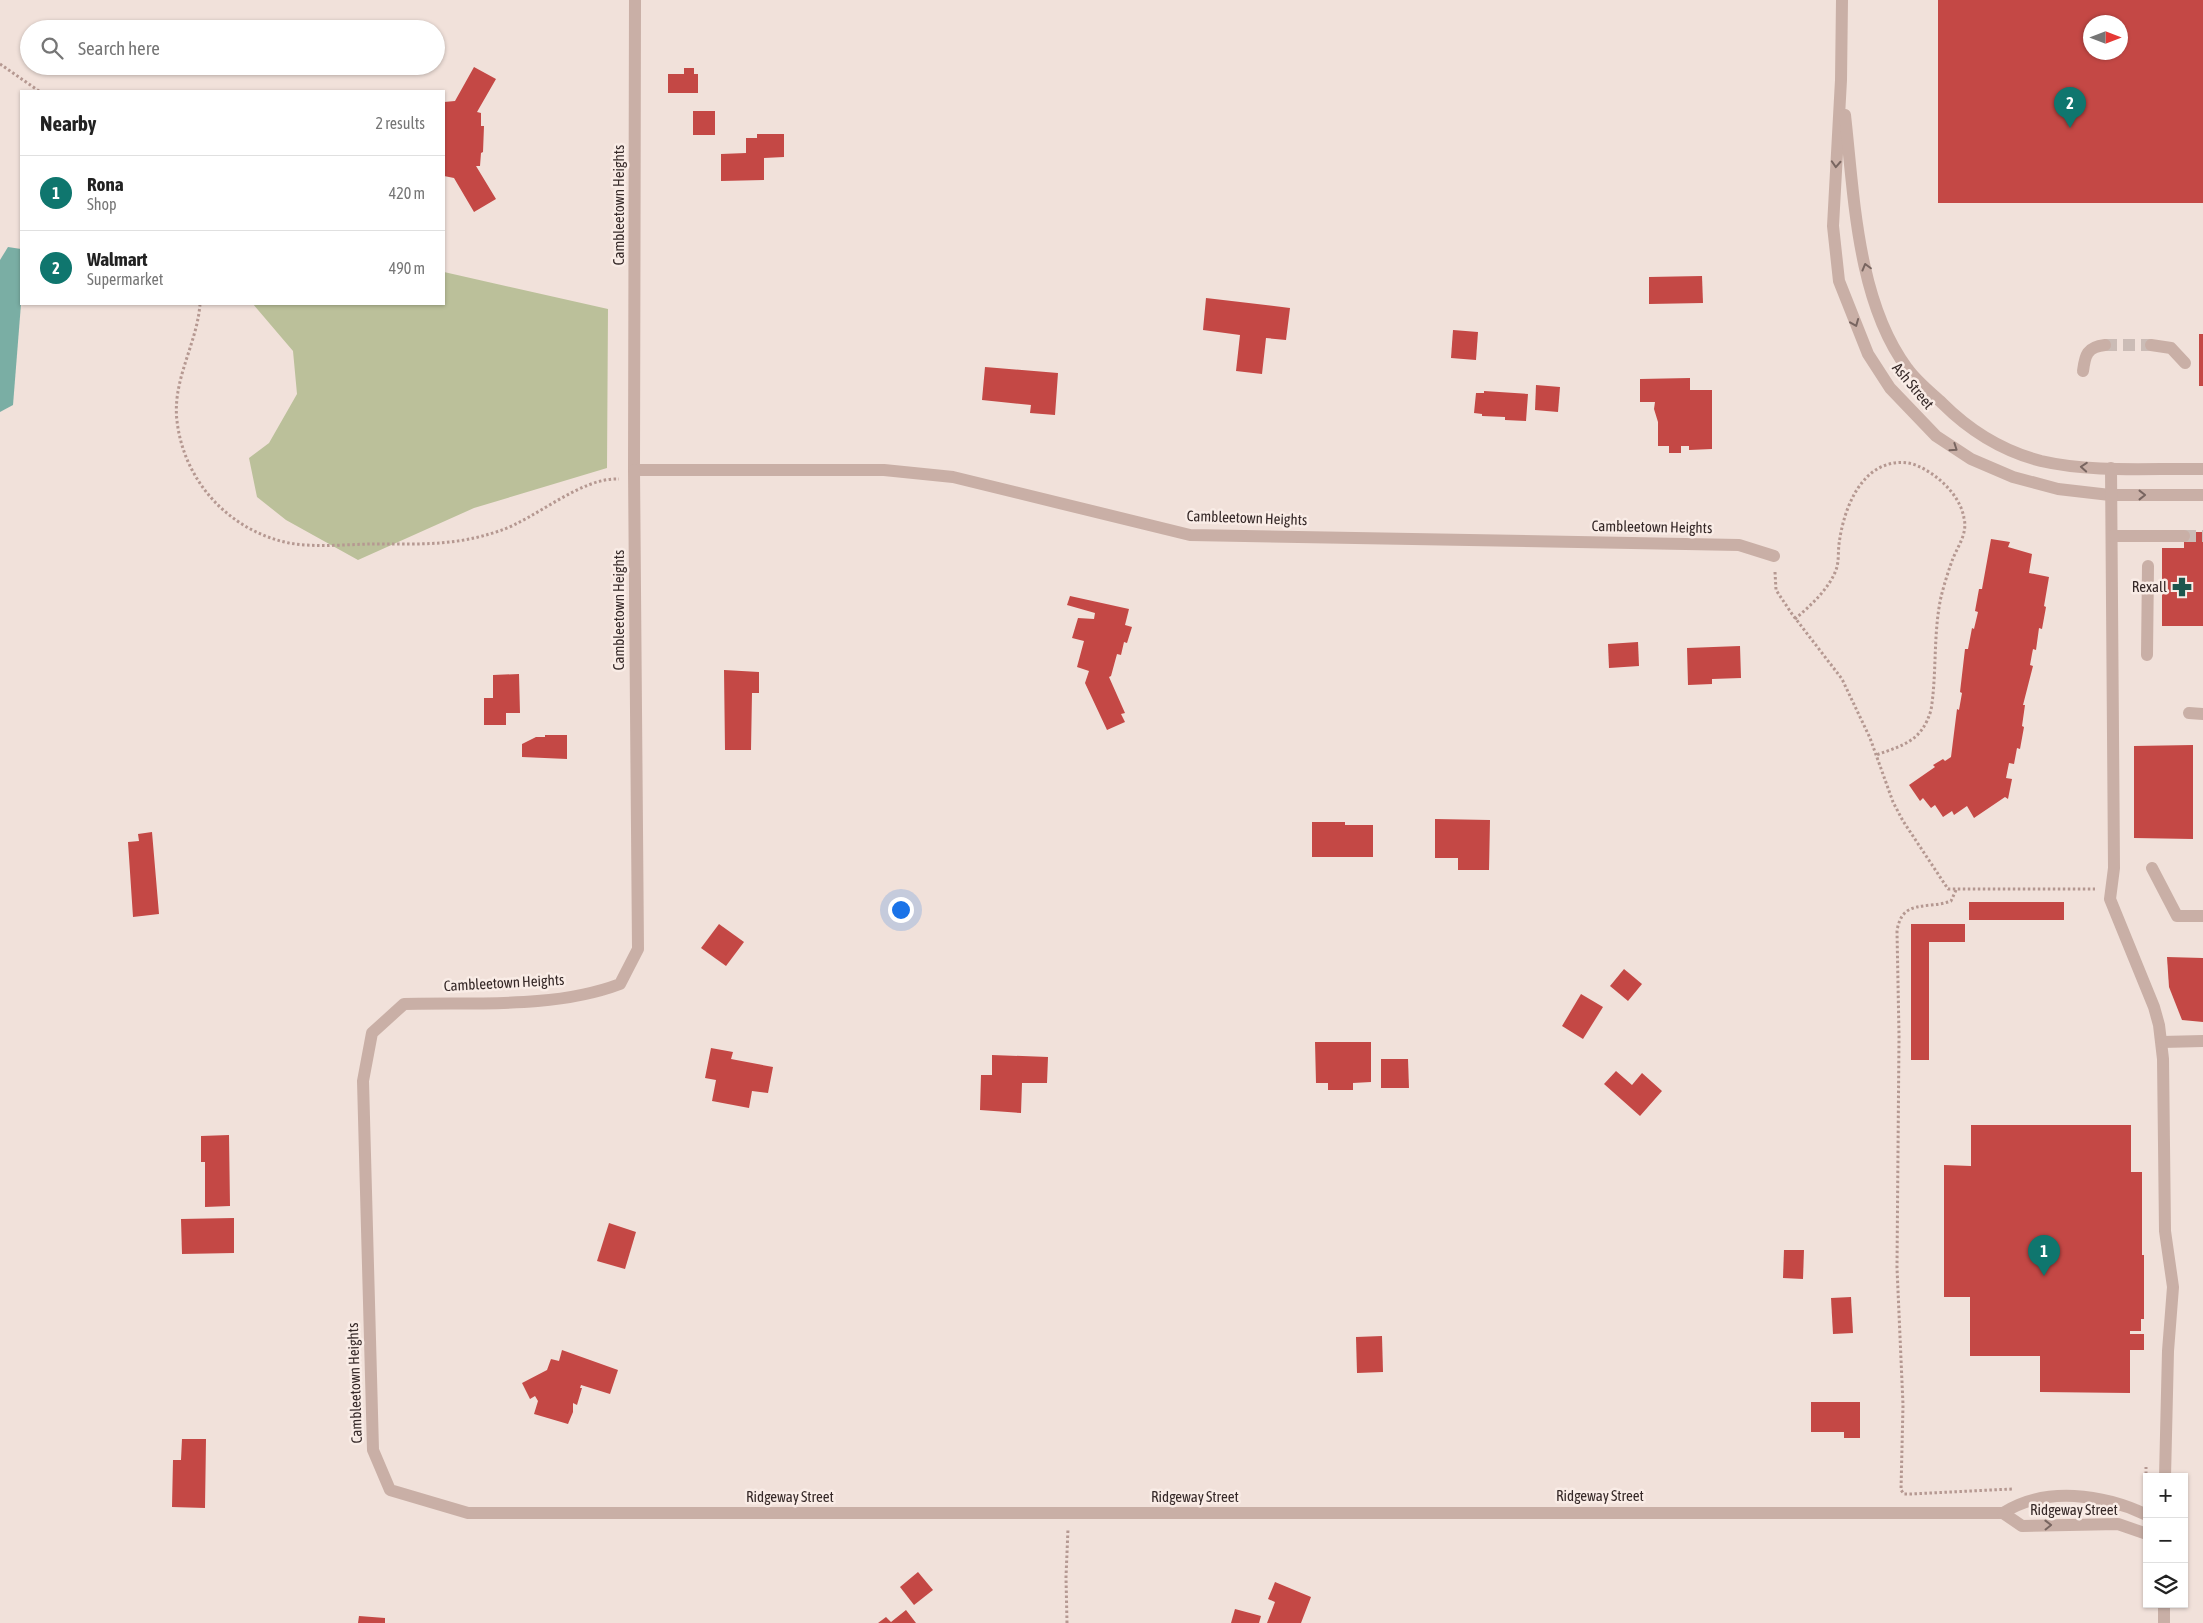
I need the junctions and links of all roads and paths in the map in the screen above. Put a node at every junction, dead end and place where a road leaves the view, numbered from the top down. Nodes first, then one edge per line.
1 (635, 0) edge
2 (1842, 0) edge
3 (0, 64) edge
4 (1841, 80) junction
5 (38, 90) edge
6 (200, 305) edge
7 (2105, 344) tunnel mouth
8 (2151, 345) tunnel mouth
9 (2185, 363) dead end
10 (2082, 371) dead end
11 (2111, 468) junction
12 (2203, 468) edge
13 (634, 475) junction
14 (2110, 495) junction
15 (2203, 495) edge
16 (2112, 536) junction
17 (2184, 536) tunnel mouth
18 (1774, 556) joint
19 (2148, 566) dead end
20 (1795, 619) junction
21 (2147, 655) dead end
22 (2189, 714) dead end
23 (2203, 714) edge
24 (1876, 755) junction
25 (2152, 868) dead end
26 (2094, 889) dead end
27 (1956, 890) junction
28 (2203, 916) edge
29 (2203, 1041) edge
30 (2162, 1042) junction
31 (2165, 1473) edge
32 (2015, 1489) dead end
33 (390, 1490) joint
34 (2138, 1496) dead end
35 (2143, 1498) edge
36 (1070, 1513) junction
37 (2003, 1513) junction
38 (2143, 1513) edge
39 (2143, 1533) edge
40 (2164, 1608) edge
41 (1068, 1623) edge
42 (2164, 1623) edge

1 - 13 street, Cambleetown Heights
2 - 4 street, Ash Street
3 - 5 path
11 -> 4 street, Ash Street
4 -> 14 street, Ash Street
6 - 13 path
7 - 10 street
8 - 9 street
11 - 12 street, Ash Street
11 - 14 street
13 - 18 street, Cambleetown Heights
13 - 33 street, Cambleetown Heights
14 -> 15 street, Ash Street
14 - 16 street
16 - 17 street
16 - 30 street
18 - 20 path
19 - 21 street
20 - 24 path
20 - 24 path
22 - 23 street
24 - 27 path
25 - 28 street
26 - 27 path
27 - 32 path
29 - 30 street
30 - 31 street
33 - 36 street, Ridgeway Street
34 - 35 path
36 - 37 street, Ridgeway Street
36 - 41 path
37 - 38 street, Ridgeway Street
37 -> 39 street, Ridgeway Street
40 - 42 street

